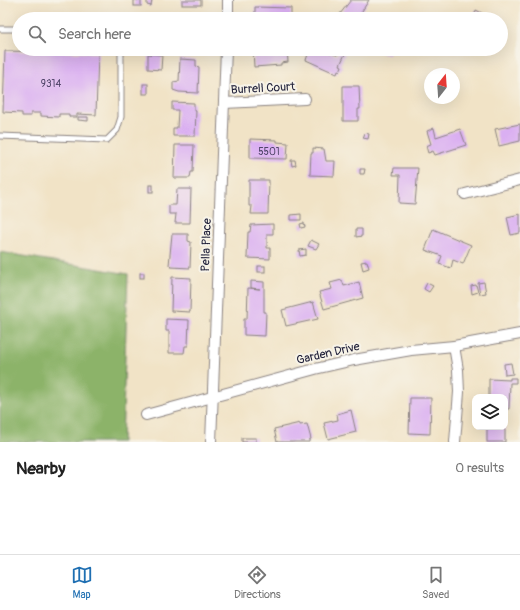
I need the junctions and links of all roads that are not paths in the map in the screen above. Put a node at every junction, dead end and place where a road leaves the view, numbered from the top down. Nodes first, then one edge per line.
1 (228, 0) edge
2 (228, 12) edge
3 (0, 28) edge
4 (12, 29) edge
5 (121, 56) edge
6 (226, 56) edge
7 (305, 99) dead end
8 (224, 103) junction
9 (0, 136) edge
10 (520, 180) edge
11 (465, 194) dead end
12 (520, 334) edge
13 (454, 346) junction
14 (213, 396) junction
15 (146, 415) dead end
16 (211, 442) edge
17 (455, 442) edge

1 - 2 street
3 - 4 lane
5 - 9 lane
6 - 8 street, Pella Place
7 - 8 street, Burrell Court
8 - 14 street, Pella Place
10 - 11 street
12 - 13 street, Garden Drive
13 - 14 street, Garden Drive
13 - 17 street
14 - 15 street, Garden Drive
14 - 16 street, Pella Place

